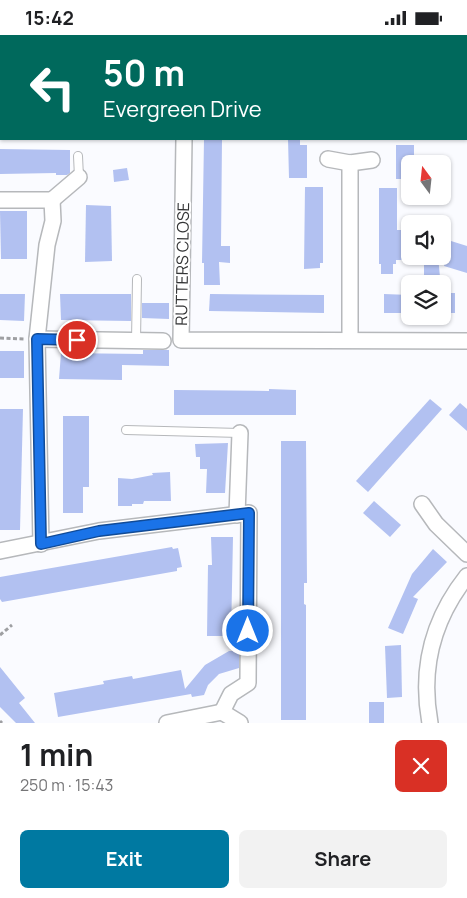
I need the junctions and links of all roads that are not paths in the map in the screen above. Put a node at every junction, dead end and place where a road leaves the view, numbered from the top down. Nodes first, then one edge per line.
1 (184, 140) edge
2 (78, 156) dead end
3 (328, 159) dead end
4 (372, 160) dead end
5 (350, 163) junction
6 (82, 176) joint
7 (0, 200) edge
8 (52, 200) junction
9 (137, 279) dead end
10 (37, 339) junction
11 (350, 339) junction
12 (136, 341) junction
13 (163, 341) dead end
14 (467, 341) edge
15 (126, 430) dead end
16 (240, 433) joint
17 (422, 504) dead end
18 (237, 515) junction
19 (41, 544) junction
20 (0, 551) edge
21 (467, 554) edge
22 (467, 576) edge
23 (222, 712) junction
24 (167, 723) edge
25 (240, 723) edge
26 (430, 723) edge

1 - 11 street, RUTTERS CLOSE
2 - 6 lane
3 - 5 street
4 - 5 street
5 - 11 street
6 - 8 street
7 - 8 street
8 - 10 street
9 - 12 lane
10 - 12 street
10 - 19 street
11 - 14 street, RUTTERS CLOSE
12 - 13 street
15 - 16 lane
16 - 18 street
17 - 21 street
18 - 19 street
18 - 23 street
19 - 20 street
22 - 26 street
23 - 24 street
23 - 25 street

